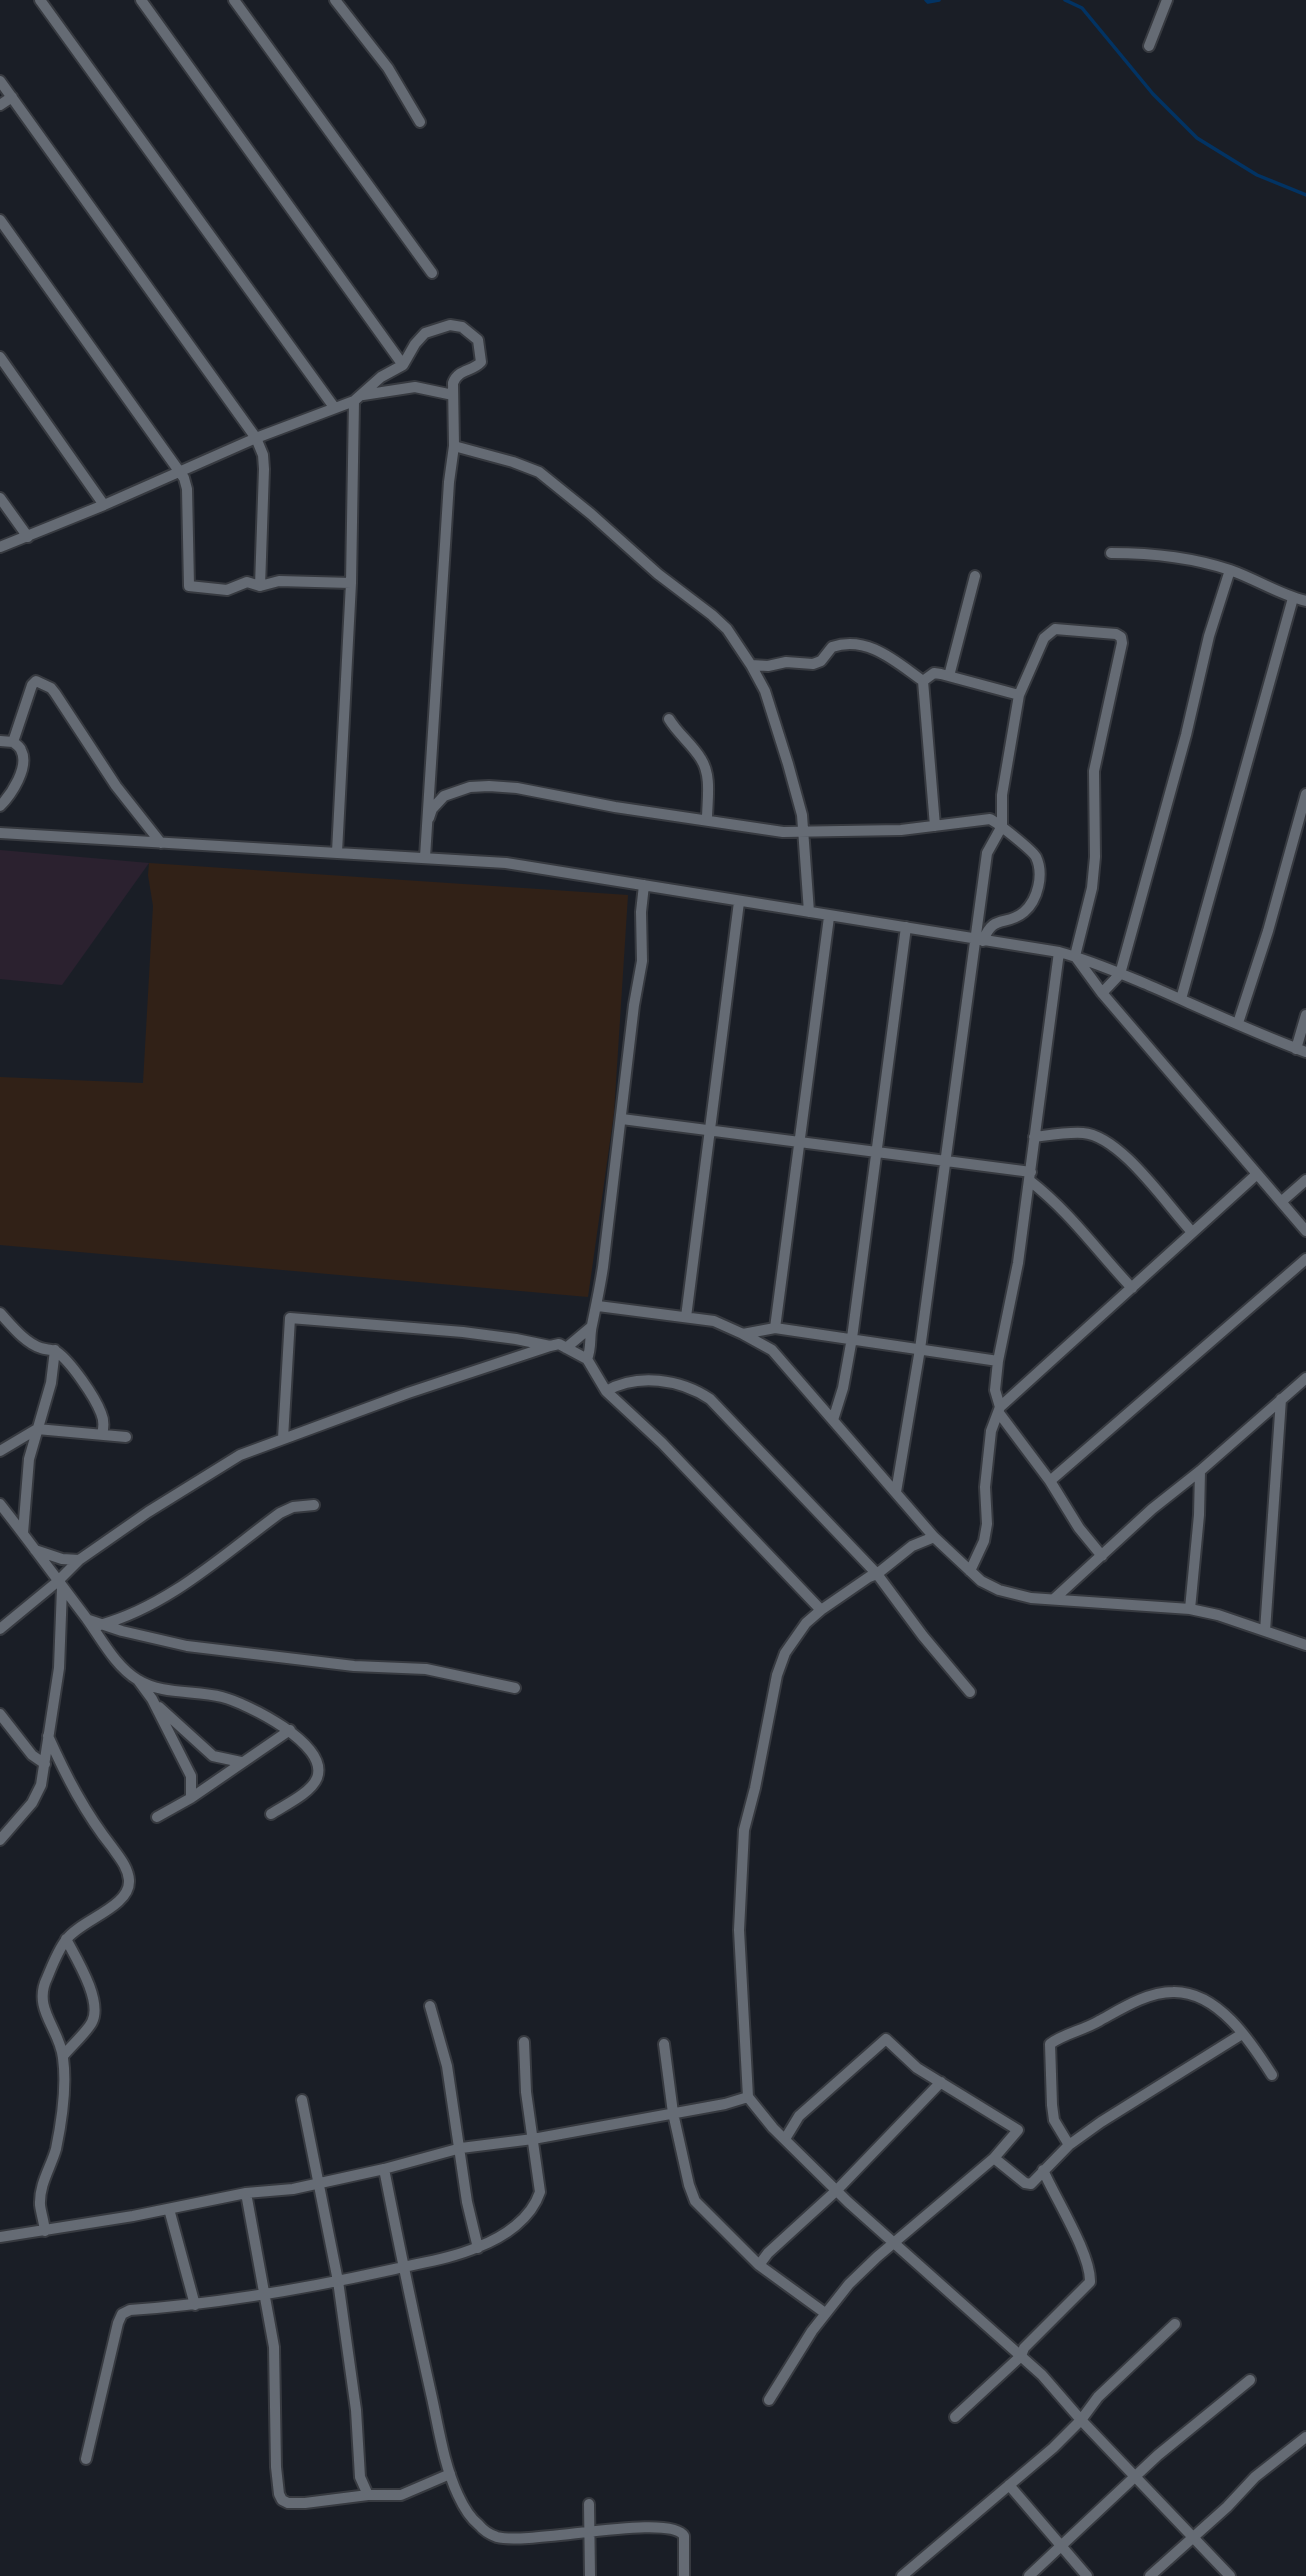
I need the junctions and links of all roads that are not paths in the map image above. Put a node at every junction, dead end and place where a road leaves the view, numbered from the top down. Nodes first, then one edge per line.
1 (40, 0) edge
2 (141, 0) edge
3 (234, 0) edge
4 (335, 0) edge
5 (1167, 0) edge
6 (1149, 47) dead end
7 (0, 80) edge
8 (12, 97) junction
9 (0, 104) edge
10 (420, 122) dead end
11 (0, 220) edge
12 (432, 272) dead end
13 (0, 357) edge
14 (403, 365) junction
15 (453, 394) junction
16 (358, 398) junction
17 (334, 407) junction
18 (256, 438) junction
19 (454, 446) junction
20 (180, 470) junction
21 (0, 499) edge
22 (104, 505) junction
23 (28, 537) junction
24 (0, 547) edge
25 (1111, 553) dead end
26 (1230, 570) junction
27 (975, 576) dead end
28 (351, 583) junction
29 (260, 586) junction
30 (1293, 598) junction
31 (1306, 601) edge
32 (751, 665) junction
33 (768, 666) junction
34 (948, 676) junction
35 (923, 681) junction
36 (765, 691) junction
37 (1019, 695) junction
38 (669, 719) dead end
39 (0, 741) edge
40 (13, 742) junction
41 (1306, 794) edge
42 (0, 806) edge
43 (802, 815) junction
44 (707, 820) junction
45 (426, 824) junction
46 (935, 826) junction
47 (1002, 826) junction
48 (783, 832) junction
49 (804, 832) junction
50 (0, 833) edge
51 (161, 843) junction
52 (337, 852) junction
53 (804, 853) junction
54 (425, 857) junction
55 (644, 885) junction
56 (738, 902) junction
57 (809, 912) junction
58 (829, 916) junction
59 (906, 927) junction
60 (979, 940) junction
61 (1059, 952) junction
62 (1076, 956) junction
63 (1120, 974) junction
64 (1102, 993) junction
65 (1181, 999) junction
66 (1306, 1015) edge
67 (1238, 1023) junction
68 (1301, 1051) edge
69 (622, 1119) junction
70 (710, 1130) junction
71 (1034, 1137) junction
72 (798, 1143) junction
73 (876, 1152) junction
74 (945, 1161) junction
75 (1257, 1174) junction
76 (1031, 1176) junction
77 (1306, 1180) edge
78 (1281, 1202) junction
79 (1306, 1231) edge
80 (1192, 1232) junction
81 (1306, 1259) edge
82 (1132, 1288) junction
83 (598, 1307) junction
84 (0, 1313) edge
85 (686, 1317) junction
86 (591, 1327) junction
87 (775, 1328) junction
88 (743, 1334) junction
89 (852, 1338) junction
90 (550, 1346) junction
91 (566, 1348) junction
92 (920, 1349) junction
93 (55, 1350) junction
94 (587, 1359) junction
95 (998, 1361) junction
96 (1306, 1378) edge
97 (606, 1391) junction
98 (1281, 1399) junction
99 (1000, 1410) junction
100 (833, 1420) junction
101 (37, 1429) junction
102 (102, 1434) junction
103 (126, 1437) dead end
104 (283, 1438) junction
105 (0, 1451) edge
106 (1199, 1471) junction
107 (1050, 1481) junction
108 (896, 1492) junction
109 (0, 1504) edge
110 (314, 1505) dead end
111 (23, 1533) junction
112 (934, 1537) junction
113 (35, 1550) junction
114 (1102, 1556) junction
115 (79, 1560) junction
116 (970, 1571) junction
117 (877, 1574) junction
118 (60, 1585) junction
119 (1054, 1599) junction
120 (1190, 1609) junction
121 (821, 1610) junction
122 (87, 1619) junction
123 (100, 1625) junction
124 (0, 1629) edge
125 (1265, 1631) junction
126 (1306, 1645) edge
127 (138, 1680) junction
128 (515, 1689) dead end
129 (970, 1692) dead end
130 (152, 1699) junction
131 (0, 1714) edge
132 (290, 1730) junction
133 (48, 1742) junction
134 (32, 1755) junction
135 (213, 1756) junction
136 (242, 1762) junction
137 (45, 1764) junction
138 (191, 1776) junction
139 (213, 1782) junction
140 (191, 1798) junction
141 (271, 1814) dead end
142 (157, 1817) dead end
143 (0, 1840) edge
144 (66, 1939) junction
145 (430, 2006) dead end
146 (1242, 2034) junction
147 (524, 2042) dead end
148 (664, 2044) dead end
149 (63, 2056) junction
150 (1272, 2075) dead end
151 (940, 2082) junction
152 (748, 2097) junction
153 (302, 2099) dead end
154 (673, 2113) junction
155 (533, 2139) junction
156 (785, 2139) junction
157 (1069, 2145) junction
158 (460, 2148) junction
159 (995, 2158) junction
160 (384, 2169) junction
161 (1043, 2170) junction
162 (317, 2184) junction
163 (837, 2190) junction
164 (246, 2193) junction
165 (169, 2209) junction
166 (45, 2231) junction
167 (0, 2237) edge
168 (895, 2242) junction
169 (478, 2248) junction
170 (759, 2265) junction
171 (403, 2267) junction
172 (338, 2281) junction
173 (264, 2294) junction
174 (195, 2305) junction
175 (825, 2313) junction
176 (1175, 2324) dead end
177 (1021, 2356) junction
178 (1250, 2380) dead end
179 (769, 2400) dead end
180 (956, 2417) dead end
181 (1081, 2420) junction
182 (1306, 2437) edge
183 (86, 2459) dead end
184 (450, 2474) junction
185 (1135, 2477) junction
186 (1009, 2485) junction
187 (368, 2495) junction
188 (589, 2504) dead end
189 (590, 2530) junction
190 (1192, 2537) junction
191 (1061, 2545) junction
192 (590, 2576) edge
193 (684, 2576) edge
194 (902, 2576) edge
195 (1029, 2576) edge
196 (1087, 2576) edge
197 (1150, 2576) edge
198 (1230, 2576) edge

1 - 17 street
2 - 14 street
3 - 12 street
4 - 10 street
5 - 6 street
7 - 8 street
8 - 9 street
8 - 18 street
11 - 20 street
13 - 22 street
14 - 15 street
14 - 16 street
15 - 16 street
15 - 19 street
16 - 17 street
16 - 28 street
17 - 18 street
18 - 20 street
18 - 29 street
19 - 32 street
19 - 45 street
20 - 22 street
20 - 29 street
21 - 23 street
22 - 23 street
23 - 24 street
25 - 26 street
26 - 30 street
26 - 63 street
27 - 34 street
28 - 29 street
28 - 52 street
30 - 31 street
30 - 65 street
32 - 33 street
32 - 36 street
33 - 35 street
33 - 36 street
34 - 35 street
34 - 37 street
35 - 46 street
36 - 43 street
37 - 47 street
37 - 62 street
38 - 44 street
39 - 40 street
40 - 42 street
40 - 51 street
41 - 67 street
43 - 48 street
43 - 49 street
44 - 45 street
44 - 48 street
45 - 54 street
46 - 47 street
46 - 49 street
47 - 60 street
47 - 60 street
48 - 49 street
48 - 53 street
49 - 53 street
50 - 51 street
51 - 52 street
52 - 54 street
53 - 57 street
54 - 55 street
55 - 56 street
55 - 69 street
56 - 57 street
56 - 70 street
57 - 58 street
58 - 59 street
58 - 72 street
59 - 60 street
59 - 73 street
60 - 61 street
60 - 74 street
61 - 62 street
61 - 71 street
62 - 63 street
62 - 64 street
63 - 64 street
63 - 65 street
64 - 75 street
65 - 67 street
66 - 68 street
67 - 68 street
69 - 70 street
69 - 83 street
70 - 72 street
70 - 85 street
71 - 76 street
71 - 80 street
72 - 73 street
72 - 87 street
73 - 74 street
73 - 89 street
74 - 76 street
74 - 92 street
75 - 78 street
75 - 80 street
76 - 82 street
76 - 95 street
77 - 78 street
78 - 79 street
80 - 82 street
81 - 107 street
82 - 99 street
83 - 85 street
83 - 86 street
84 - 93 street
85 - 88 street
86 - 91 street
86 - 94 street
87 - 88 street
87 - 89 street
88 - 100 street
89 - 92 street
89 - 100 street
90 - 91 street
90 - 104 street
90 - 104 street
91 - 94 street
92 - 95 street
92 - 108 street
93 - 101 street
93 - 102 street
94 - 97 street
95 - 99 street
96 - 98 street
97 - 117 street
97 - 121 street
98 - 106 street
98 - 125 street
99 - 107 street
99 - 116 street
100 - 108 street
101 - 102 street
101 - 105 street
101 - 111 street
102 - 103 street
104 - 115 street
106 - 114 street
106 - 120 street
107 - 114 street
108 - 112 street
109 - 111 street
110 - 123 street
111 - 113 street
112 - 116 street
112 - 117 street
113 - 115 street
113 - 118 street
114 - 119 street
115 - 118 street
116 - 119 street
117 - 121 street
117 - 129 street
118 - 122 street
118 - 124 street
118 - 133 street
119 - 120 street
120 - 125 street
121 - 152 street
122 - 123 street
122 - 127 street
123 - 128 street
125 - 126 street
127 - 130 street
127 - 132 street
130 - 135 street
130 - 138 street
131 - 134 street
132 - 136 street
132 - 141 street
133 - 134 street
133 - 137 street
133 - 144 street
134 - 137 street
135 - 136 street
135 - 139 street
136 - 139 street
137 - 143 street
138 - 139 street
138 - 140 street
139 - 140 street
140 - 142 street
144 - 149 street
144 - 149 street
145 - 158 street
146 - 150 street
146 - 157 street
146 - 157 street
147 - 155 street
148 - 154 street
149 - 166 street
151 - 156 street
151 - 159 street
151 - 163 street
152 - 154 street
152 - 156 street
153 - 162 street
154 - 155 street
154 - 170 street
155 - 158 street
155 - 169 street
156 - 163 street
157 - 161 street
158 - 160 street
158 - 169 street
159 - 161 street
159 - 168 street
160 - 162 street
160 - 171 street
161 - 177 street
162 - 164 street
162 - 172 street
163 - 168 street
163 - 170 street
164 - 165 street
164 - 173 street
165 - 166 street
165 - 174 street
166 - 167 street
168 - 175 street
168 - 177 street
169 - 171 street
170 - 175 street
171 - 172 street
171 - 184 street
172 - 173 street
172 - 187 street
173 - 174 street
173 - 187 street
174 - 183 street
175 - 179 street
176 - 181 street
177 - 180 street
177 - 181 street
178 - 185 street
181 - 185 street
181 - 186 street
182 - 190 street
184 - 187 street
184 - 189 street
185 - 190 street
185 - 191 street
186 - 191 street
186 - 194 street
188 - 189 street
189 - 192 street
189 - 193 street
190 - 197 street
190 - 198 street
191 - 195 street
191 - 196 street

